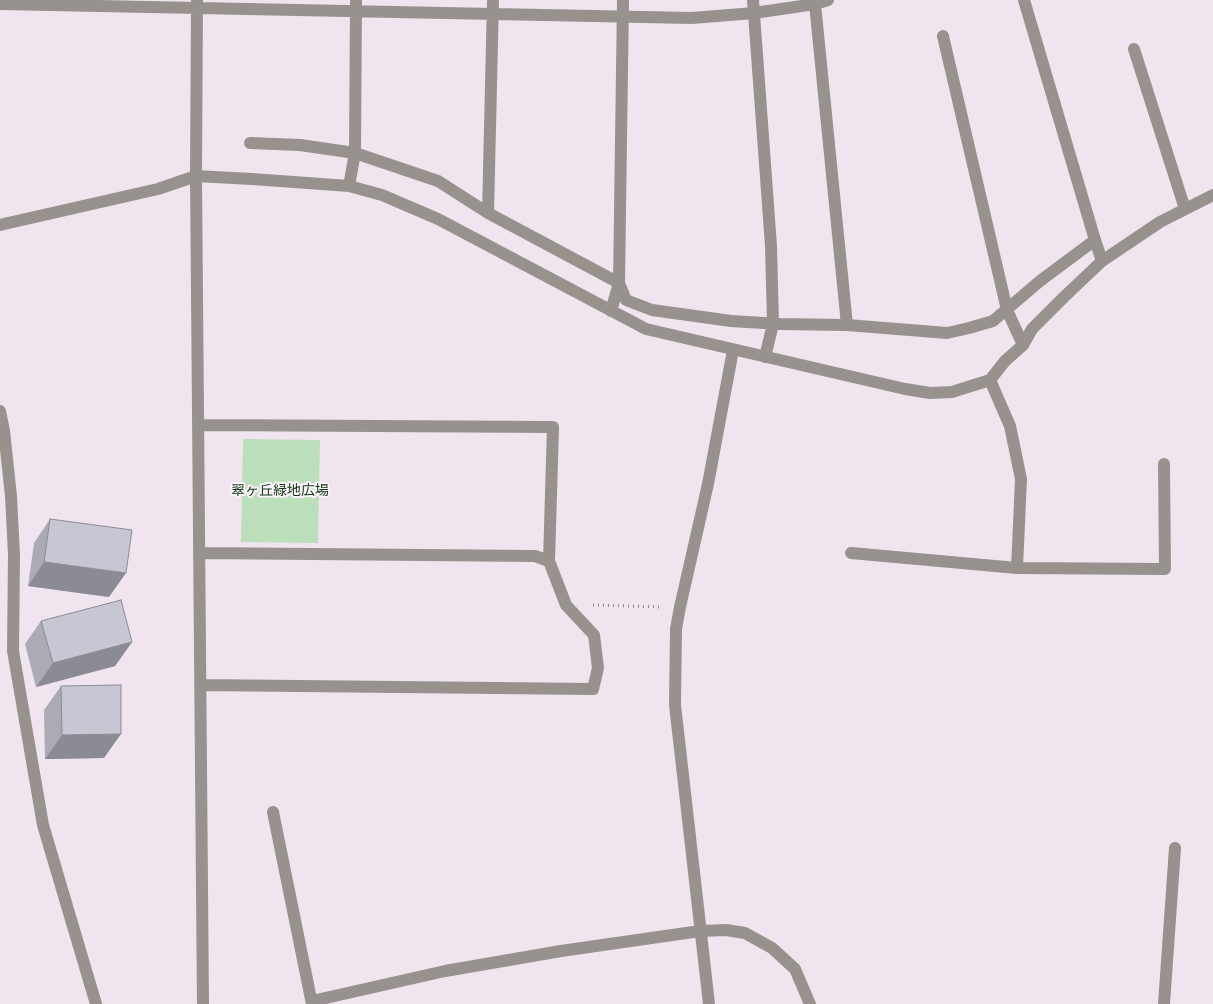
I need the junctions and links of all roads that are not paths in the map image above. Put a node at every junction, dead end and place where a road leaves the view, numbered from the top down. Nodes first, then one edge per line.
1 (493, 0) edge
2 (623, 0) edge
3 (828, 0) edge
4 (1024, 0) edge
5 (0, 4) edge
6 (197, 4) edge
7 (815, 4) junction
8 (356, 6) edge
9 (754, 6) edge
10 (493, 14) junction
11 (623, 16) junction
12 (943, 36) dead end
13 (1134, 50) dead end
14 (250, 143) dead end
15 (355, 153) junction
16 (196, 176) junction
17 (349, 186) junction
18 (1213, 196) edge
19 (1185, 208) junction
20 (488, 213) junction
21 (0, 225) edge
22 (1094, 240) junction
23 (1102, 261) junction
24 (619, 282) junction
25 (1007, 310) junction
26 (611, 311) junction
27 (773, 324) junction
28 (847, 326) junction
29 (1023, 345) junction
30 (733, 350) junction
31 (765, 357) junction
32 (990, 380) junction
33 (0, 411) edge
34 (198, 425) junction
35 (1164, 464) dead end
36 (199, 553) junction
37 (851, 554) dead end
38 (549, 562) junction
39 (1017, 568) junction
40 (200, 685) junction
41 (273, 812) dead end
42 (1175, 848) dead end
43 (700, 931) junction
44 (312, 1003) edge
45 (96, 1004) edge
46 (203, 1004) edge
47 (709, 1004) edge
48 (810, 1004) edge
49 (1164, 1004) edge

1 - 10 street
2 - 11 street
3 - 7 street
4 - 22 street
5 - 6 street
6 - 8 street
6 - 16 street
7 - 9 street
7 - 28 street
8 - 10 street
8 - 15 street
9 - 11 street
9 - 27 street
10 - 11 street
10 - 20 street
11 - 24 street
12 - 25 street
13 - 19 street
14 - 15 street
15 - 17 street
15 - 20 street
16 - 17 street
16 - 21 street
16 - 34 street
17 - 26 street
18 - 19 street
19 - 23 street
20 - 24 street
22 - 23 street
22 - 25 street
23 - 29 street
24 - 26 street
24 - 27 street
25 - 28 street
25 - 29 street
26 - 30 street
27 - 28 street
27 - 31 street
29 - 32 street
30 - 31 street
30 - 43 street
31 - 32 street
32 - 39 street
33 - 45 street
34 - 36 street
34 - 38 street
35 - 39 street
36 - 38 street
36 - 40 street
37 - 39 street
38 - 40 street
40 - 46 street
41 - 44 street
42 - 49 street
43 - 44 street
43 - 47 street
43 - 48 street

